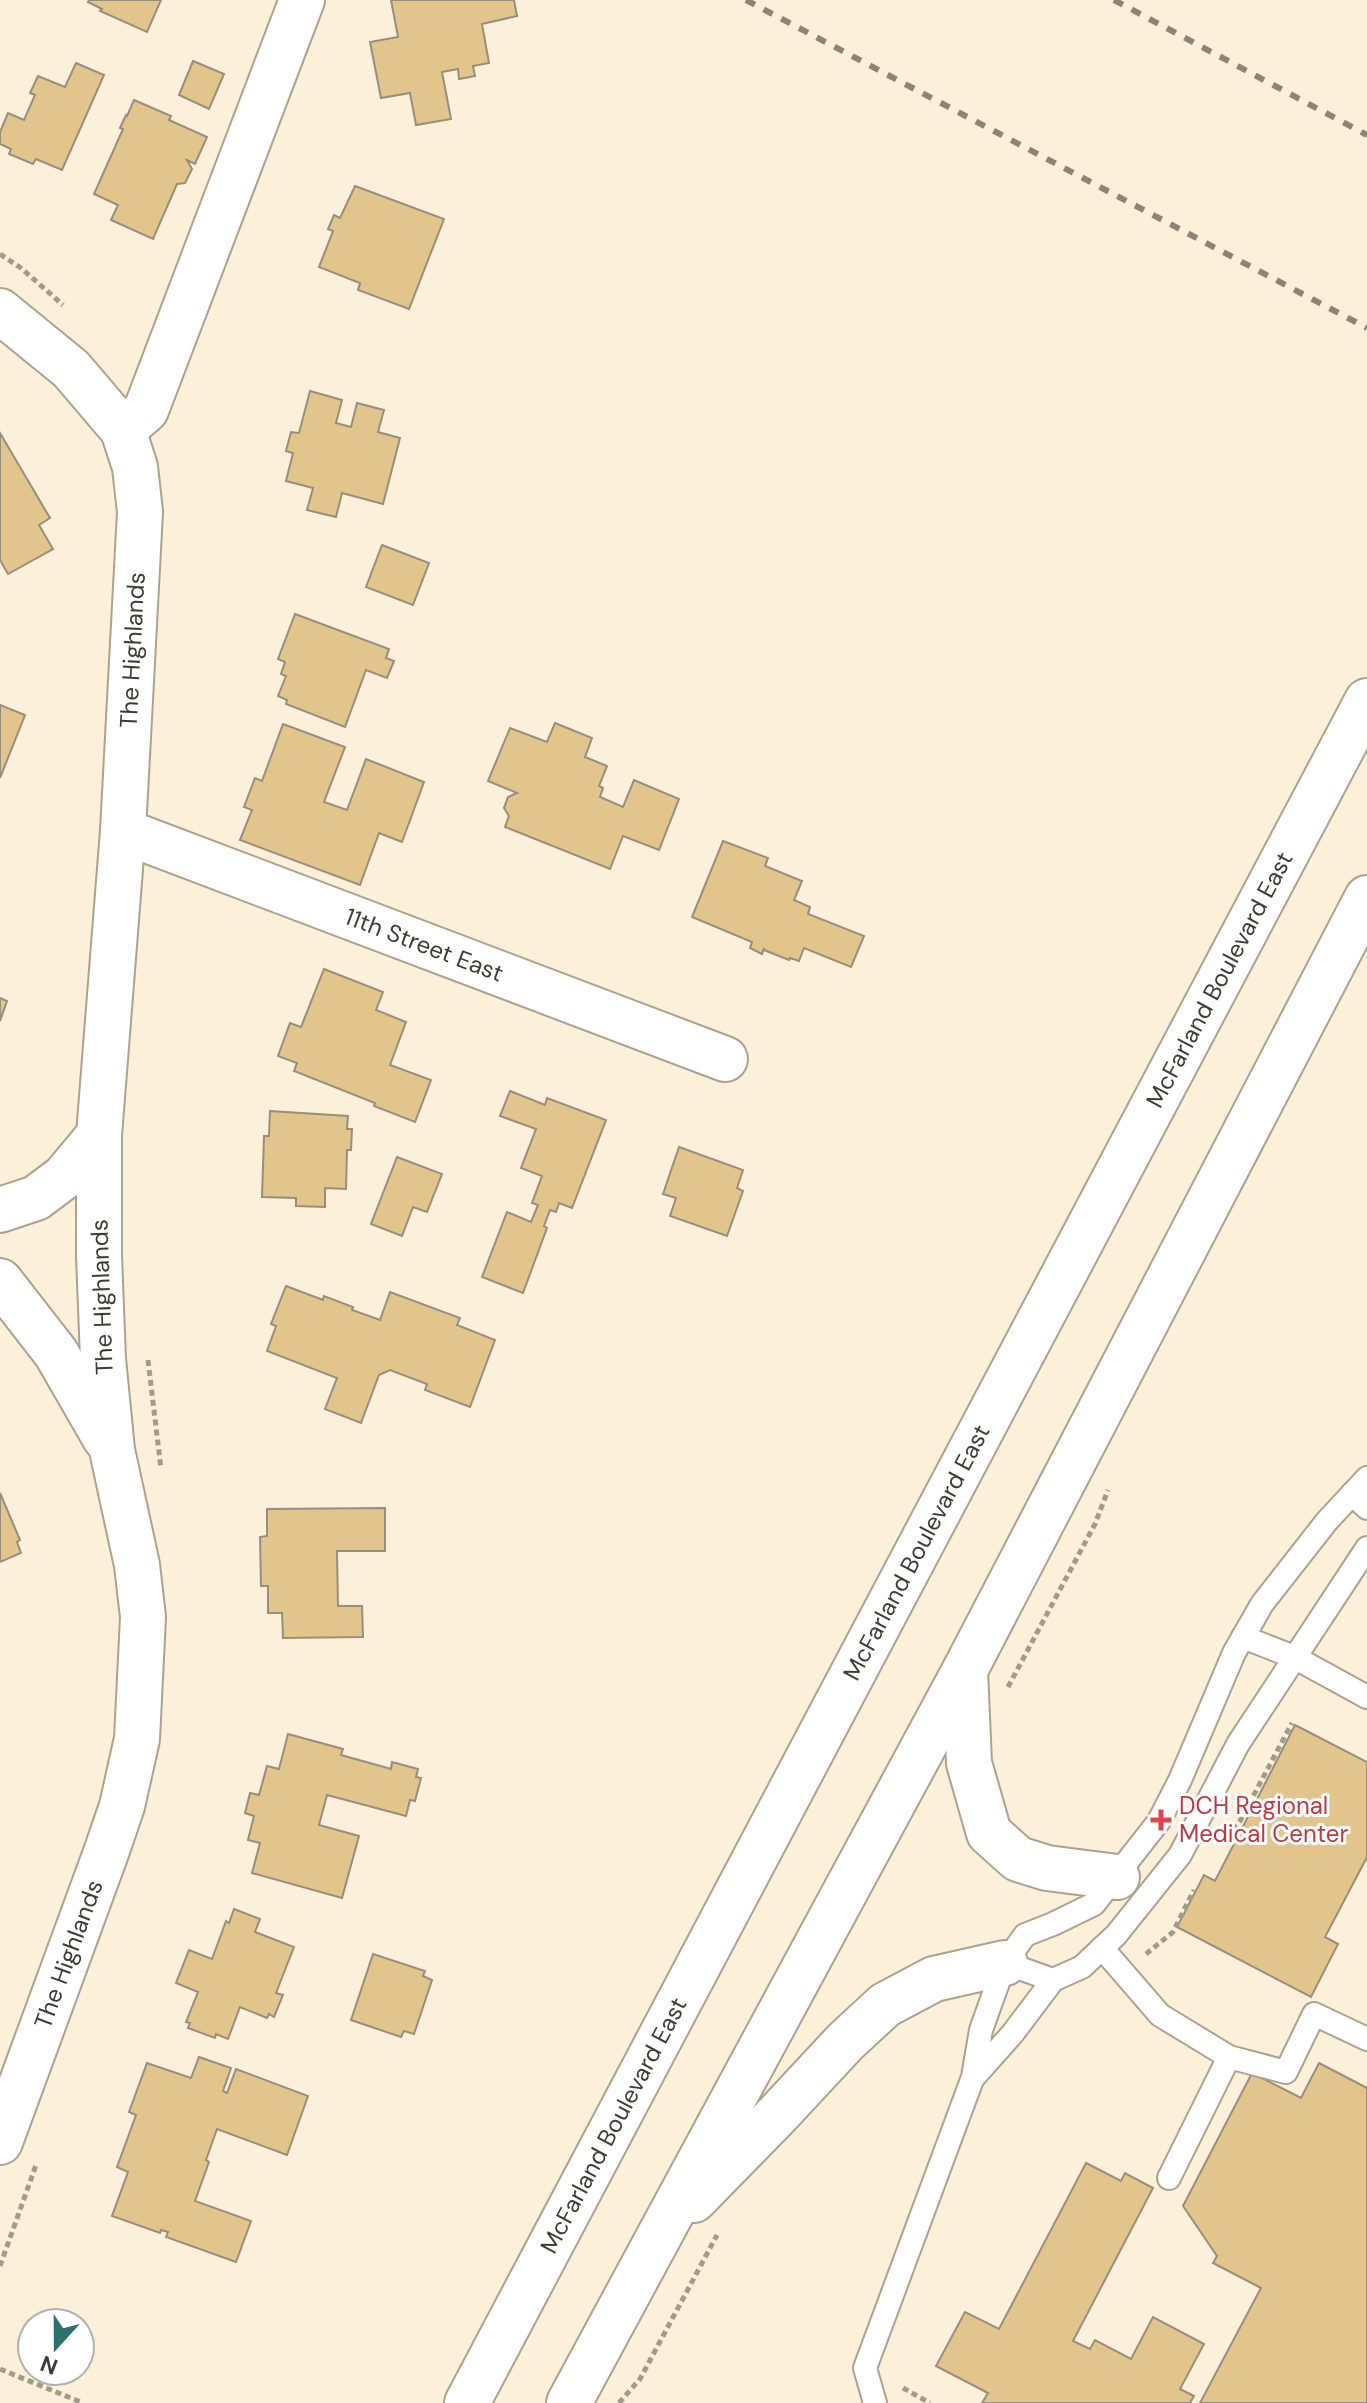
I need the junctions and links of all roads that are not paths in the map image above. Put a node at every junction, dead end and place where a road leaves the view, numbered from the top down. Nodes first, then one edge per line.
1 (302, 0) edge
2 (0, 311) edge
3 (123, 430) junction
4 (1367, 701) edge
5 (123, 831) junction
6 (1367, 898) edge
7 (725, 1059) dead end
8 (99, 1135) junction
9 (0, 1210) edge
10 (0, 1281) edge
11 (112, 1450) junction
12 (1362, 1493) edge
13 (1367, 1548) edge
14 (1243, 1637) junction
15 (1294, 1657) junction
16 (965, 1670) junction
17 (1367, 1697) edge
18 (1117, 1877) junction
19 (1102, 1948) junction
20 (1005, 1963) junction
21 (1053, 1980) junction
22 (1367, 2039) edge
23 (1229, 2057) junction
24 (973, 2077) junction
25 (0, 2142) edge
26 (1169, 2178) dead end
27 (658, 2235) junction
28 (467, 2403) edge
29 (569, 2403) edge
30 (875, 2403) edge

1 - 3 main road
2 - 3 main road, The Highlands
3 - 5 main road, The Highlands
4 - 28 main road, McFarland Boulevard East
5 - 7 main road, 11th Street East
5 - 8 main road, The Highlands
6 - 16 main road
8 - 9 main road
8 - 11 main road, The Highlands
10 - 11 main road
11 - 25 main road, The Highlands
12 - 14 lane
13 - 15 lane
14 - 15 lane
14 - 18 lane
15 - 17 lane
15 - 19 lane
16 - 18 main road
16 - 27 main road
18 - 20 lane
19 - 21 lane
19 - 23 lane
20 - 21 lane
20 - 24 lane
20 - 27 main road
21 - 24 lane
22 - 23 lane
23 - 26 lane
24 - 30 lane
27 - 29 main road

